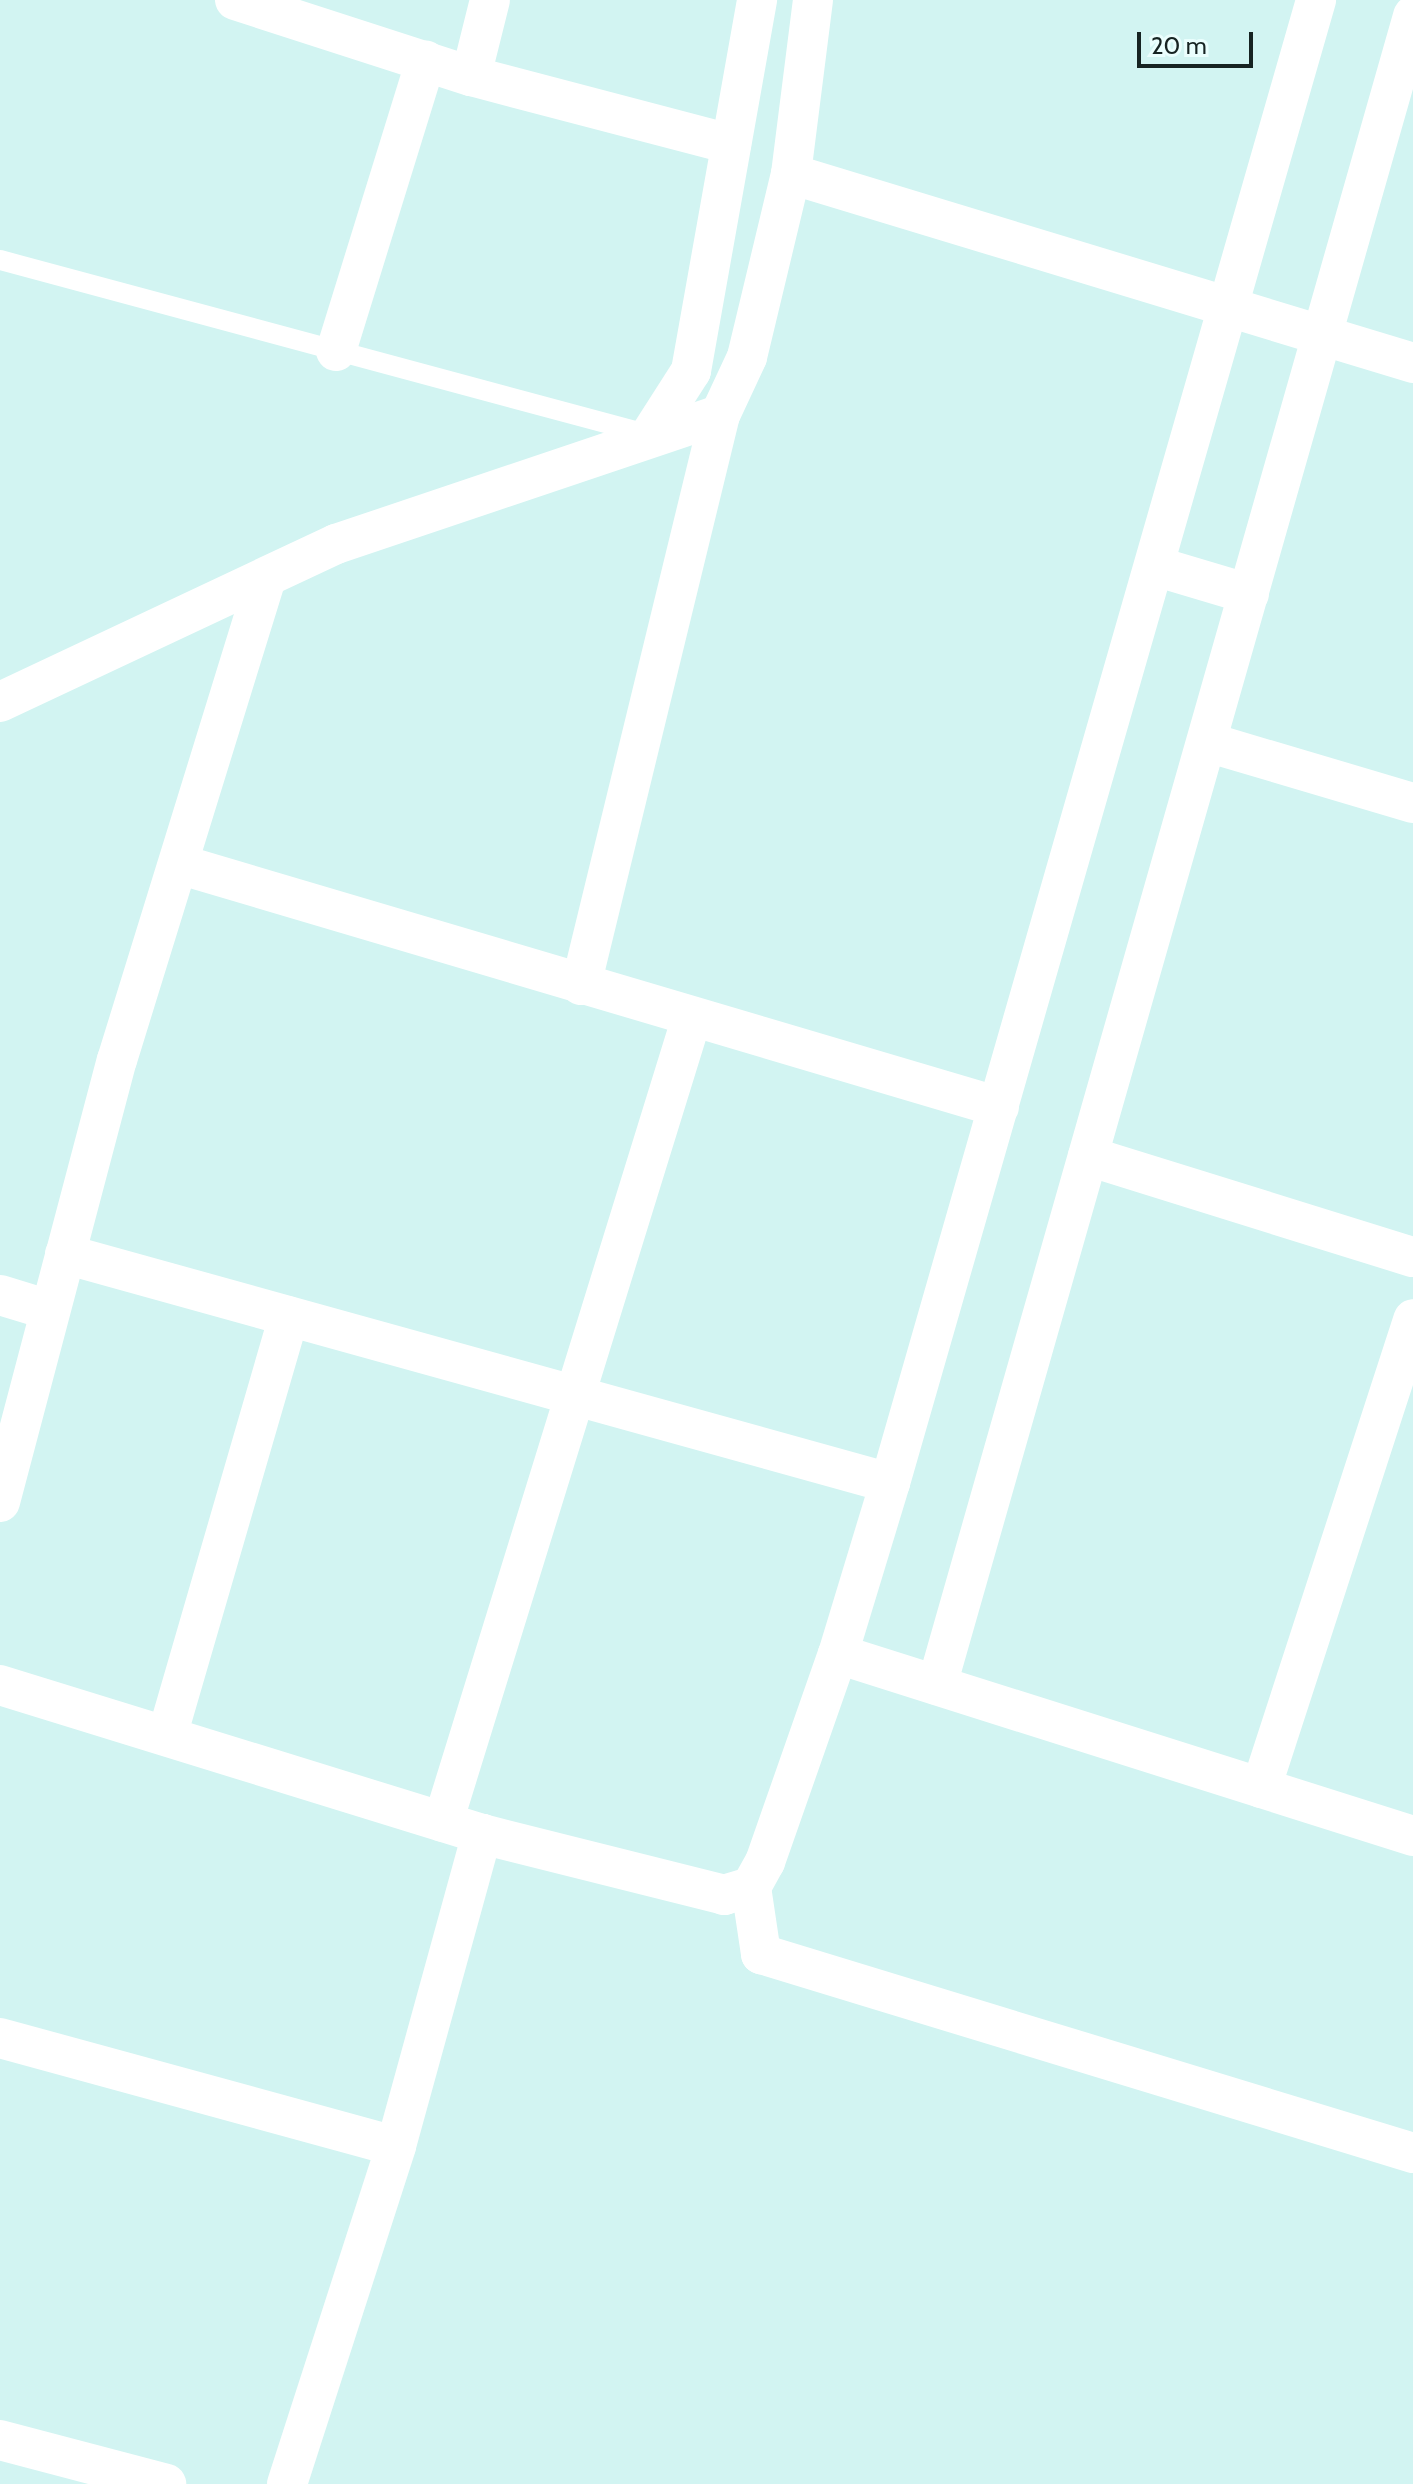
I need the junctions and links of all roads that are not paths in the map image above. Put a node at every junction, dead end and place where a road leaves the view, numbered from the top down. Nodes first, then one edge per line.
1 (235, 0) edge
2 (490, 0) edge
3 (757, 0) edge
4 (813, 0) edge
5 (1316, 0) edge
6 (1413, 16) edge
7 (426, 61) junction
8 (471, 76) junction
9 (731, 144) junction
10 (791, 174) junction
11 (0, 260) edge
12 (1231, 306) junction
13 (1324, 335) junction
14 (336, 351) junction
15 (1413, 363) edge
16 (720, 415) junction
17 (650, 435) junction
18 (1155, 566) junction
19 (266, 578) junction
20 (1249, 594) junction
21 (0, 702) edge
22 (1207, 742) junction
23 (1413, 803) edge
24 (182, 865) junction
25 (581, 985) junction
26 (692, 1017) junction
27 (999, 1107) junction
28 (1088, 1156) junction
29 (65, 1254) junction
30 (1413, 1257) edge
31 (0, 1295) edge
32 (49, 1310) junction
33 (289, 1316) junction
34 (1413, 1319) edge
35 (575, 1395) junction
36 (890, 1483) junction
37 (0, 1502) edge
38 (838, 1654) junction
39 (0, 1685) edge
40 (937, 1685) junction
41 (167, 1736) junction
42 (1261, 1788) junction
43 (443, 1822) junction
44 (482, 1834) junction
45 (1413, 1836) edge
46 (751, 1887) junction
47 (0, 2038) edge
48 (396, 2146) junction
49 (1413, 2153) edge
50 (0, 2440) edge
51 (166, 2484) edge
52 (287, 2484) edge

1 - 7 street
2 - 8 street
3 - 9 street
4 - 10 street
5 - 12 street
6 - 13 street
7 - 8 street
7 - 14 street
8 - 9 street
9 - 17 street
10 - 12 street
10 - 16 street
11 - 14 lane
12 - 13 street
12 - 18 street
13 - 15 street
13 - 20 street
14 - 17 lane
16 - 17 street
16 - 25 street
17 - 19 street
18 - 20 street
18 - 27 street
19 - 21 street
19 - 24 street
20 - 22 street
22 - 23 street
22 - 28 street
24 - 25 street
24 - 29 street
25 - 26 street
26 - 27 street
26 - 35 street
27 - 36 street
28 - 30 street
28 - 40 street
29 - 32 street
29 - 33 street
31 - 32 street
32 - 37 street
33 - 35 street
33 - 41 street
34 - 42 street
35 - 36 street
35 - 43 street
36 - 38 street
38 - 40 street
38 - 46 street
39 - 41 street
40 - 42 street
41 - 43 street
42 - 45 street
43 - 44 street
44 - 46 street
44 - 48 street
46 - 49 street
47 - 48 street
48 - 52 street
50 - 51 street

